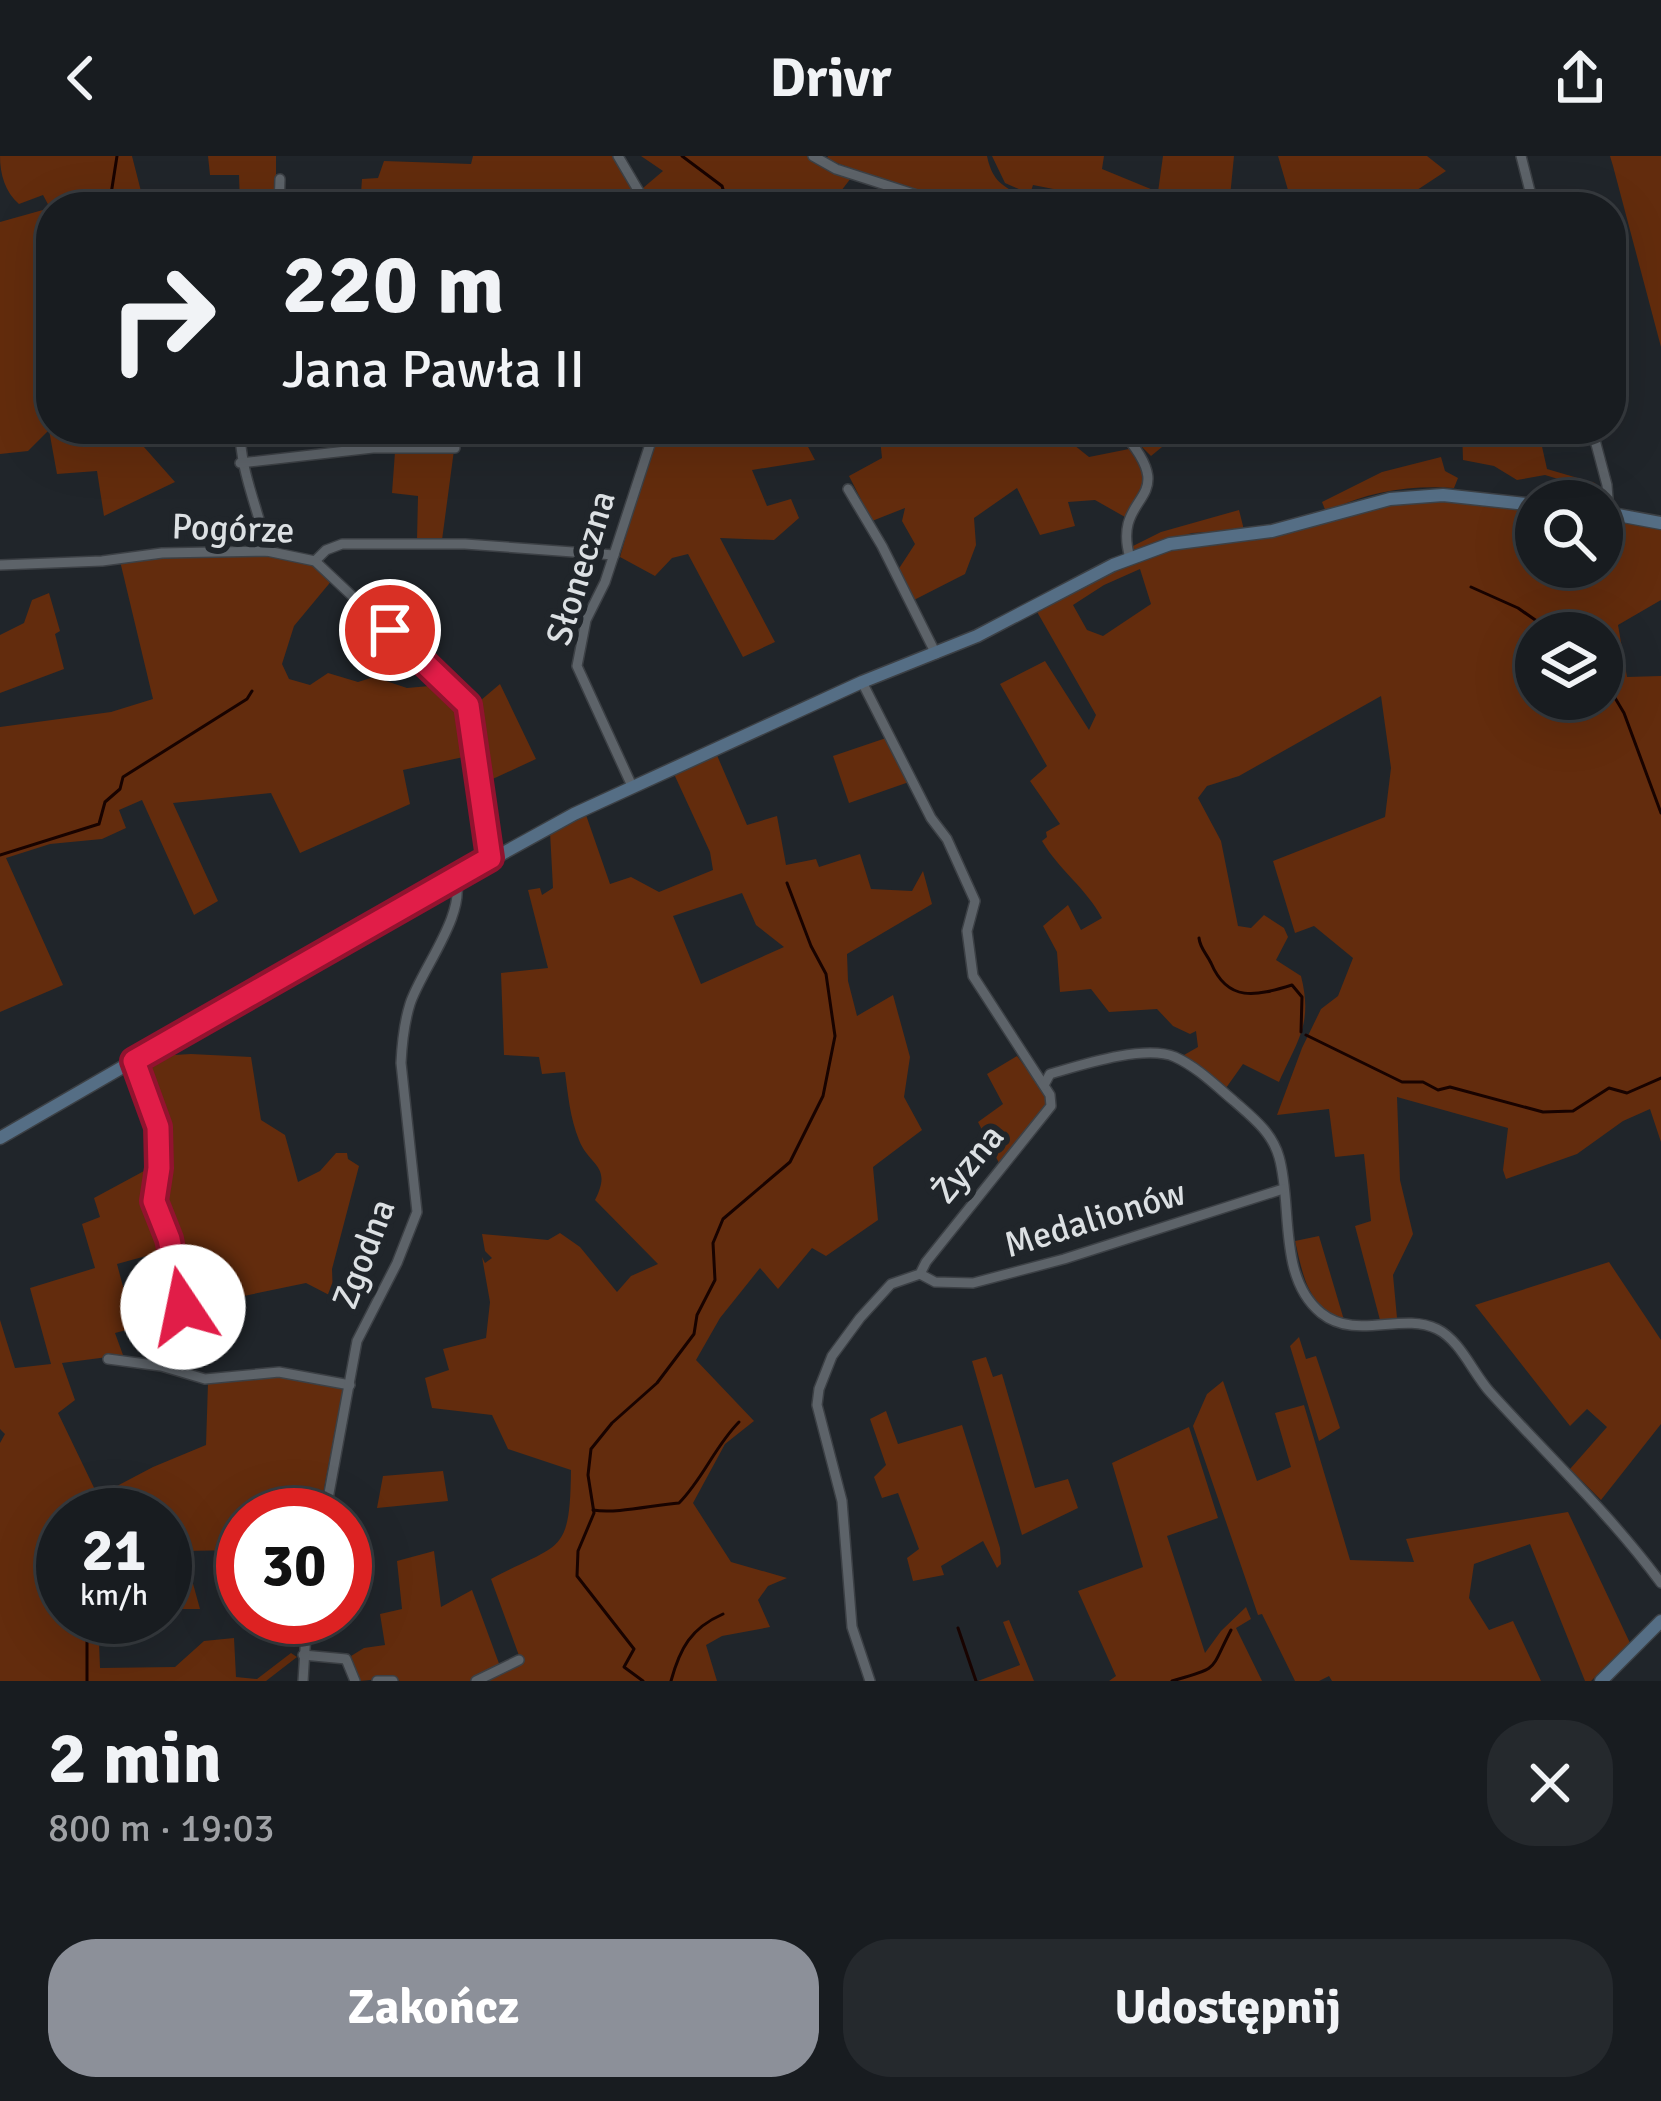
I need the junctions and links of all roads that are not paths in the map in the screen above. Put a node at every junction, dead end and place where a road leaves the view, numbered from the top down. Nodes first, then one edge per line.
1 (618, 156) edge
2 (813, 156) edge
3 (1521, 156) edge
4 (280, 178) dead end
5 (280, 192) edge
6 (639, 192) edge
7 (907, 192) edge
8 (1530, 192) edge
9 (241, 444) edge
10 (650, 444) edge
11 (1132, 444) edge
12 (1596, 444) edge
13 (455, 448) dead end
14 (240, 463) junction
15 (1606, 480) edge
16 (848, 490) dead end
17 (1515, 503) edge
18 (1623, 516) edge
19 (1661, 523) edge
20 (267, 551) junction
21 (614, 555) junction
22 (1130, 558) junction
23 (315, 560) junction
24 (0, 565) edge
25 (936, 654) junction
26 (862, 682) junction
27 (632, 786) junction
28 (490, 858) junction
29 (455, 878) junction
30 (134, 1061) junction
31 (1044, 1085) junction
32 (0, 1138) edge
33 (1283, 1189) junction
34 (920, 1274) junction
35 (134, 1324) dead end
36 (108, 1359) dead end
37 (350, 1385) junction
38 (330, 1488) edge
39 (1661, 1583) edge
40 (1661, 1621) edge
41 (304, 1644) edge
42 (303, 1655) junction
43 (520, 1660) dead end
44 (303, 1681) edge
45 (355, 1681) edge
46 (377, 1681) edge
47 (393, 1681) edge
48 (476, 1681) edge
49 (870, 1681) edge
50 (1601, 1681) edge

1 - 6 street
2 - 7 street
3 - 8 street
4 - 5 street
9 - 14 street
10 - 21 street, Słoneczna
11 - 22 street
12 - 15 street
13 - 14 street
14 - 20 street
16 - 25 street
17 - 22 street
18 - 19 street
20 - 23 street, Pogórze
20 - 24 street, Pogórze
21 - 23 street
21 - 27 street, Słoneczna
22 - 25 street
23 - 28 street, Pogórze
25 - 26 street
26 - 27 street
26 - 31 street
27 - 28 street
28 - 29 street
29 - 30 street
29 - 37 street, Zgodna
30 - 32 street
30 - 35 street
31 - 33 street
31 - 34 street, Żyzna
33 - 34 street, Medalionów
33 - 39 street
34 - 49 street, Żyzna
36 - 37 street
37 - 38 street, Zgodna
40 - 50 street
41 - 42 street
42 - 44 street
42 - 45 street
43 - 48 street
46 - 47 street

